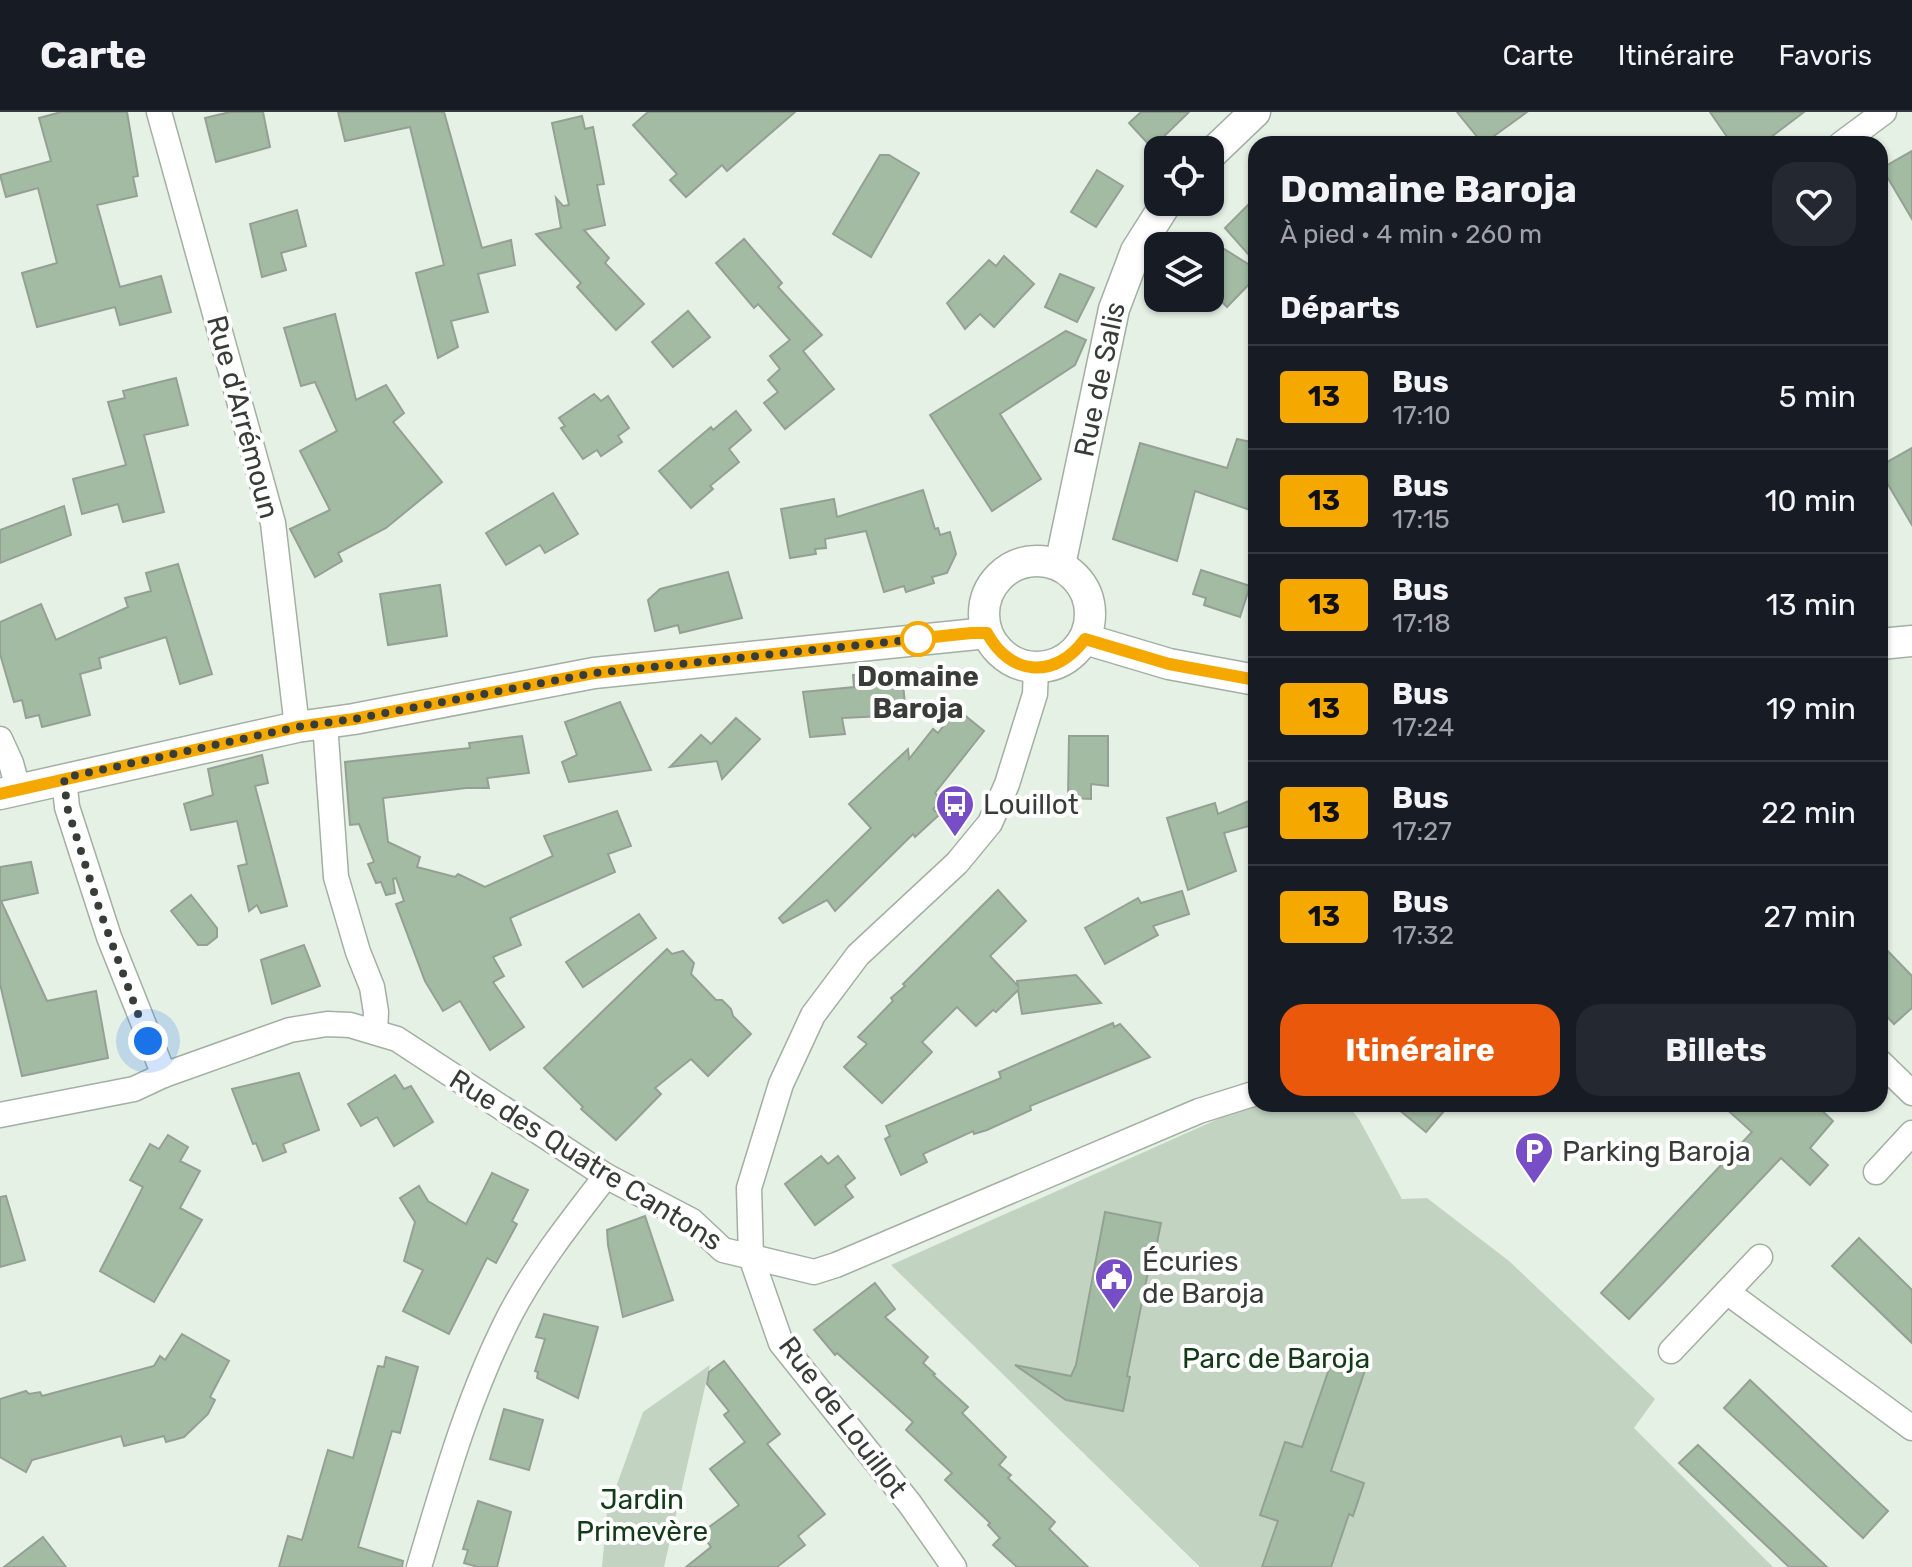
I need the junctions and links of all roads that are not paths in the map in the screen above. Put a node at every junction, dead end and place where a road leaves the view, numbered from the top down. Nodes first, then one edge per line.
1 (159, 112) edge
2 (1255, 112) edge
3 (1884, 112) edge
4 (1852, 136) edge
5 (1224, 142) edge
6 (1158, 216) edge
7 (1060, 565) junction
8 (987, 633) junction
9 (1085, 639) junction
10 (1912, 641) edge
11 (1888, 643) edge
12 (1036, 668) junction
13 (1248, 679) edge
14 (311, 725) junction
15 (0, 739) edge
16 (64, 778) junction
17 (9, 792) edge
18 (375, 1031) junction
19 (1888, 1070) edge
20 (164, 1075) junction
21 (1912, 1093) edge
22 (1248, 1096) edge
23 (0, 1115) edge
24 (1912, 1133) edge
25 (1876, 1172) dead end
26 (606, 1176) junction
27 (751, 1257) junction
28 (1760, 1257) dead end
29 (1727, 1292) junction
30 (1671, 1351) dead end
31 (1912, 1428) edge
32 (419, 1567) edge
33 (954, 1567) edge

1 - 14 street, Rue d'Arrémoun
2 - 5 street
3 - 4 street
6 - 7 street, Rue de Salis
7 - 8 street
7 - 9 street
8 - 12 street
8 - 14 street
9 - 12 street
9 - 13 street
10 - 11 street
12 - 27 street, Rue de Louillot
14 - 16 street
14 - 18 street, Rue d'Arrémoun
15 - 17 street
16 - 17 street
16 - 20 street
18 - 20 street, Rue des Quatre Cantons
18 - 26 street, Rue des Quatre Cantons
19 - 21 street
20 - 23 street, Rue des Quatre Cantons
22 - 27 street, Rue des Quatre Cantons
24 - 25 street
26 - 27 street, Rue des Quatre Cantons
26 - 32 street
27 - 33 street, Rue de Louillot
28 - 29 street
29 - 30 street
29 - 31 street

